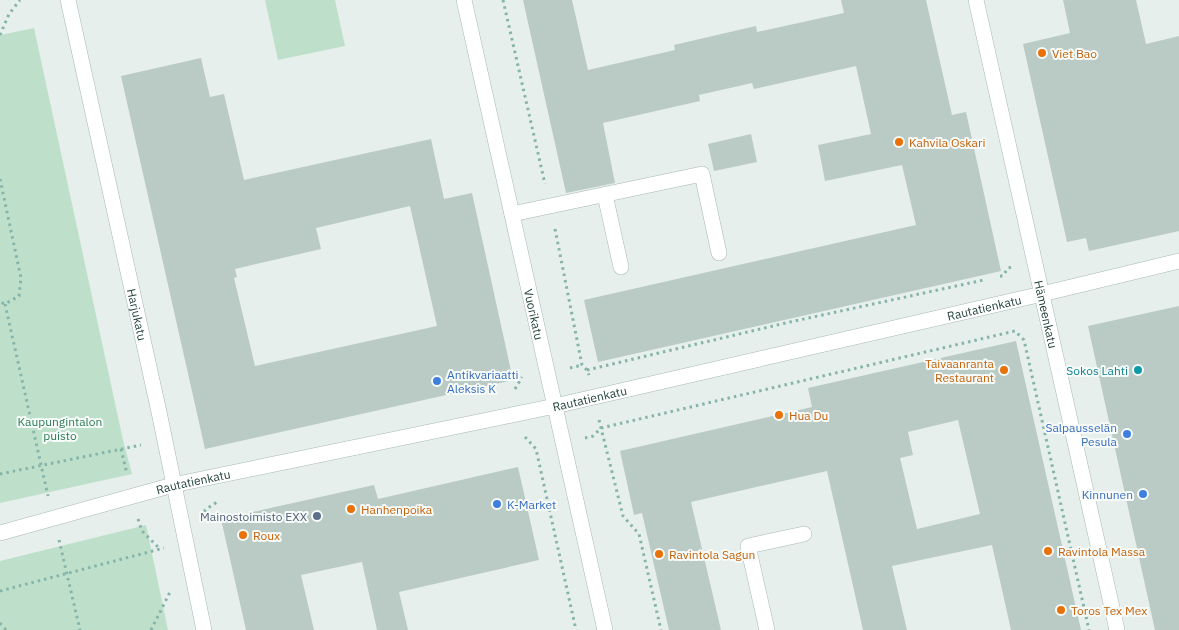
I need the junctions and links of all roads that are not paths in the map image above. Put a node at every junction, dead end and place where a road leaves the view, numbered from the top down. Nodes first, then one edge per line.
1 (68, 0) edge
2 (464, 0) edge
3 (976, 0) edge
4 (605, 195) junction
5 (512, 214) junction
6 (719, 253) dead end
7 (1179, 261) edge
8 (621, 267) dead end
9 (1042, 294) junction
10 (555, 406) junction
11 (173, 486) junction
12 (0, 533) edge
13 (804, 534) dead end
14 (204, 630) edge
15 (605, 630) edge
16 (766, 630) edge
17 (1117, 630) edge

1 - 11 street, Harjukatu
2 - 5 street, Vuorikatu
3 - 9 street, Hämeenkatu
4 - 5 street
4 - 6 street
4 - 8 street
5 - 10 street, Vuorikatu
7 - 9 street, Rautatienkatu
9 - 10 street, Rautatienkatu
9 - 17 street, Hämeenkatu
10 - 11 street, Rautatienkatu
10 - 15 street, Vuorikatu
11 - 12 street, Rautatienkatu
11 - 14 street, Harjukatu
13 - 16 street

